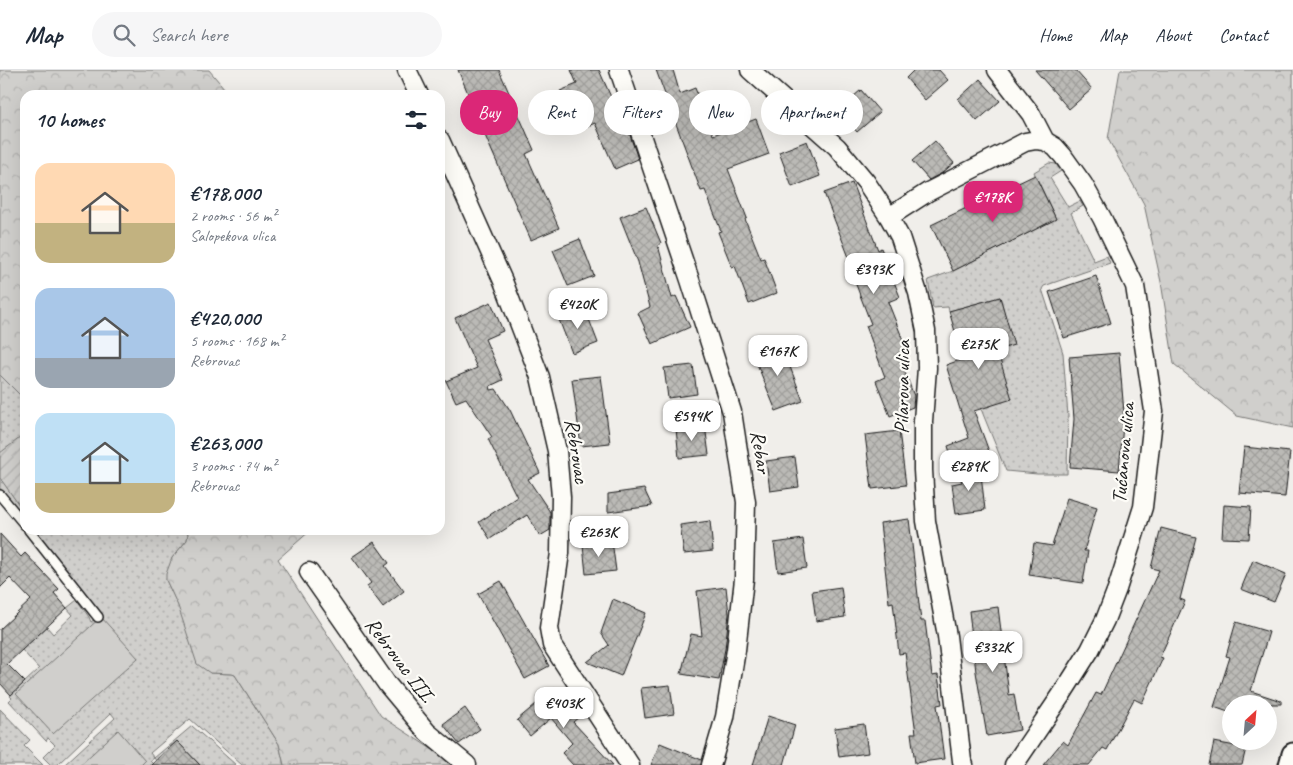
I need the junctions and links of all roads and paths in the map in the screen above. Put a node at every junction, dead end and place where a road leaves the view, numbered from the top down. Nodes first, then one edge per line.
1 (407, 70) edge
2 (619, 70) edge
3 (750, 70) edge
4 (997, 70) edge
5 (417, 90) edge
6 (1045, 141) junction
7 (445, 155) edge
8 (889, 217) junction
9 (0, 495) edge
10 (20, 519) edge
11 (33, 535) edge
12 (309, 572) dead end
13 (98, 617) dead end
14 (1293, 754) edge
15 (467, 765) edge
16 (630, 765) edge
17 (711, 765) edge
18 (964, 765) edge
19 (1014, 765) edge
20 (1290, 765) edge

1 - 5 street
2 - 17 street, Rebar
3 - 8 street, Pilarova ulica
4 - 6 street
6 - 8 street
6 - 19 street, Tućanova ulica
7 - 16 street, Rebrovac
8 - 18 street, Pilarova ulica
9 - 10 lane
11 - 13 lane
12 - 15 street, Rebrovac III.
14 - 20 street

